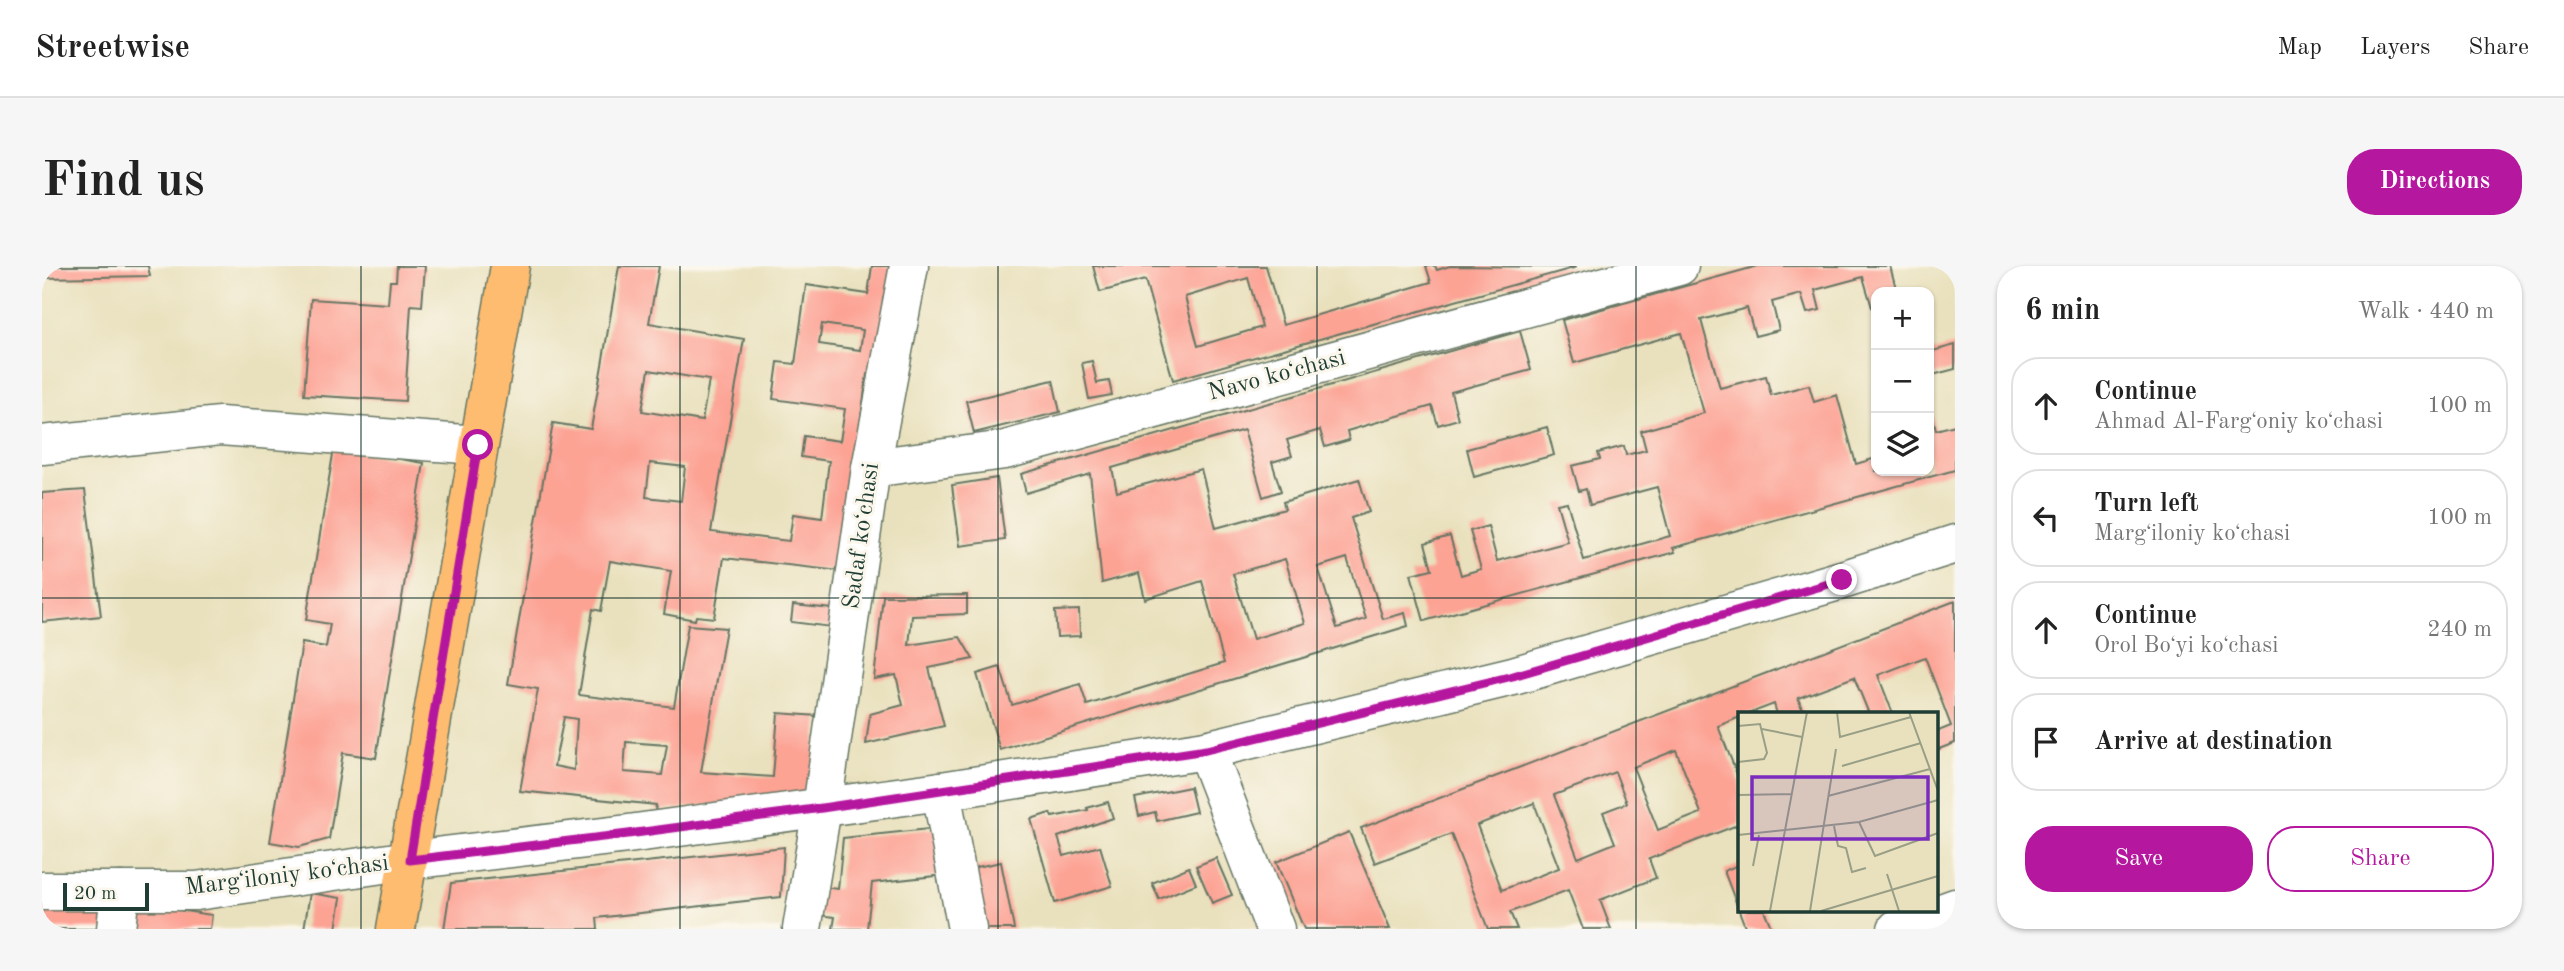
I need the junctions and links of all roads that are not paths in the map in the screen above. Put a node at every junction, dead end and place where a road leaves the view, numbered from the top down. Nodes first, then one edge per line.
1 (510, 266) edge
2 (909, 266) edge
3 (1679, 266) edge
4 (42, 445) edge
5 (478, 445) junction
6 (871, 468) junction
7 (1955, 544) edge
8 (1206, 750) junction
9 (941, 791) junction
10 (822, 808) junction
11 (410, 860) junction
12 (42, 891) edge
13 (120, 891) junction
14 (1955, 908) edge
15 (116, 929) edge
16 (396, 929) edge
17 (802, 929) edge
18 (967, 929) edge
19 (1275, 929) edge
20 (1897, 929) edge

1 - 5 main road
2 - 6 street, Sadaf koʻchasi
3 - 6 street, Navo koʻchasi
4 - 5 street
5 - 11 main road
6 - 10 street, Sadaf koʻchasi
7 - 8 street, Margʻiloniy koʻchasi
8 - 9 street, Margʻiloniy koʻchasi
8 - 19 street
9 - 10 street, Margʻiloniy koʻchasi
9 - 18 street
10 - 11 street, Margʻiloniy koʻchasi
10 - 17 street, Sadaf koʻchasi
11 - 13 street, Margʻiloniy koʻchasi
11 - 16 main road
12 - 13 street, Margʻiloniy koʻchasi
13 - 15 street
14 - 20 street

